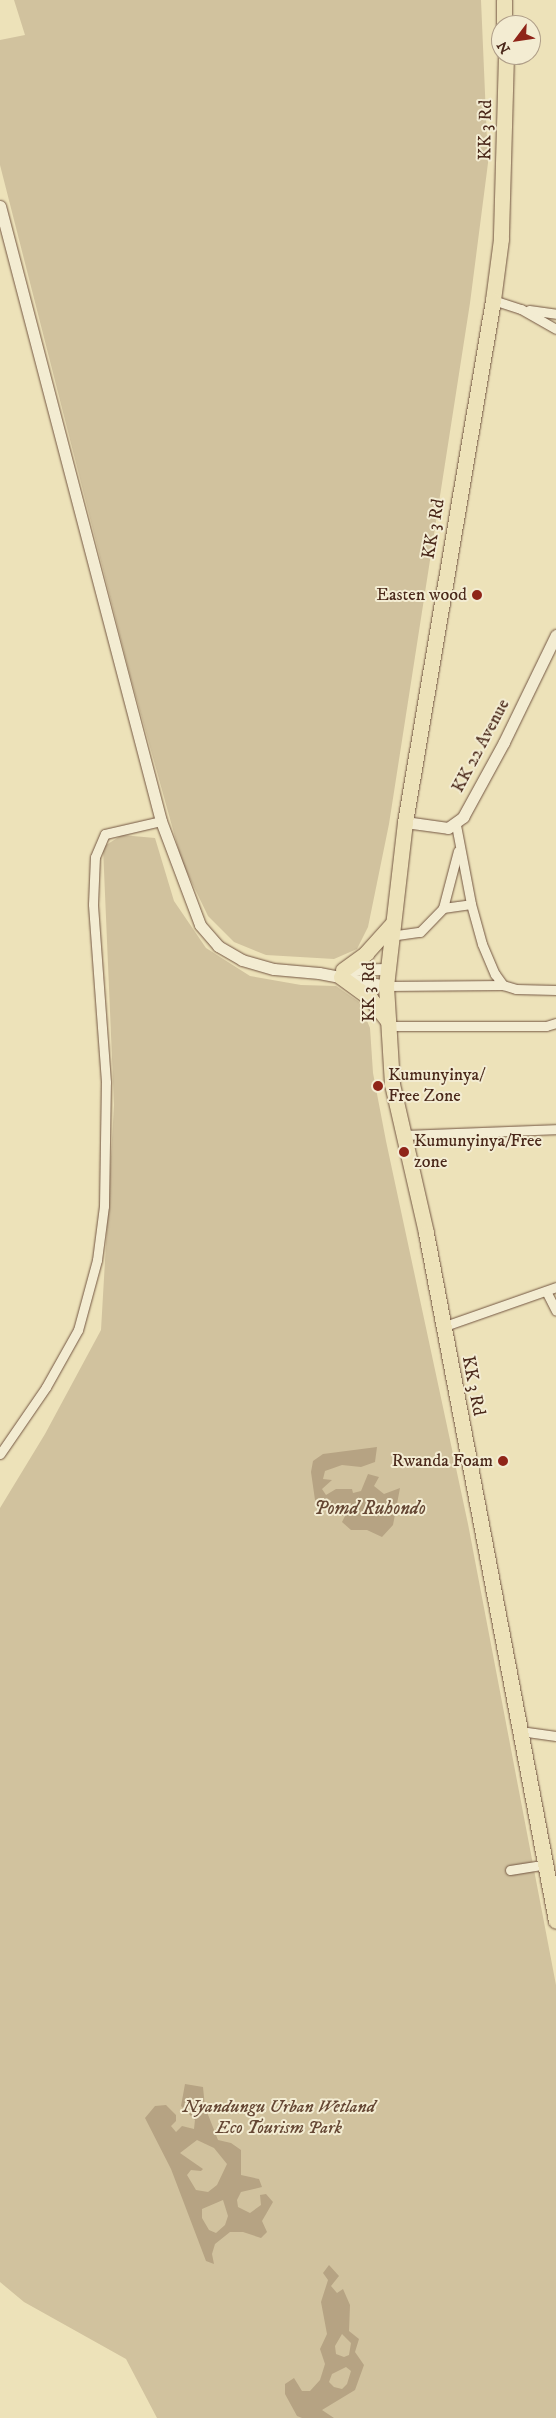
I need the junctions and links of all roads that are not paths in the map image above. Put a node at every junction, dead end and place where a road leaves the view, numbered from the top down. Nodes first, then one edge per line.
1 (504, 0) edge
2 (504, 15) edge
3 (506, 65) edge
4 (0, 206) edge
5 (493, 300) junction
6 (521, 309) junction
7 (556, 314) edge
8 (556, 329) edge
9 (556, 635) edge
10 (161, 821) junction
11 (405, 822) junction
12 (456, 825) junction
13 (459, 846) junction
14 (471, 904) junction
15 (444, 908) junction
16 (391, 930) junction
17 (386, 969) junction
18 (342, 974) junction
19 (503, 985) junction
20 (386, 986) junction
21 (556, 990) edge
22 (387, 1023) junction
23 (556, 1023) edge
24 (556, 1129) edge
25 (402, 1135) junction
26 (556, 1287) edge
27 (546, 1291) junction
28 (556, 1311) edge
29 (442, 1327) junction
30 (0, 1454) edge
31 (520, 1731) junction
32 (556, 1736) edge
33 (546, 1864) junction
34 (510, 1870) dead end
35 (556, 1921) edge

1 - 2 highway
3 - 5 highway, KK 3 Rd
4 - 10 main road
5 - 6 street
5 - 11 highway, KK 3 Rd
6 - 7 street
6 - 8 street
9 - 12 main road, KK 22 Avenue
10 - 18 main road
10 - 30 street
11 - 12 main road
11 - 16 highway, KK 3 Rd
12 - 13 street
13 - 14 street
13 - 15 street
14 - 15 street
14 - 19 street
15 - 16 street
16 - 17 highway, KK 3 Rd
16 - 18 highway
17 - 18 main road
17 - 20 highway, KK 3 Rd
18 - 20 main road
18 - 22 highway
19 - 20 street
19 - 21 street
20 - 22 highway, KK 3 Rd
22 - 23 street
22 - 25 highway, KK 3 Rd
24 - 25 street
25 - 29 highway, KK 3 Rd
26 - 27 street
27 - 28 street
27 - 29 street
29 - 31 highway, KK 3 Rd
31 - 32 street
31 - 33 highway, KK 3 Rd
33 - 34 street
33 - 35 highway, KK 3 Rd

